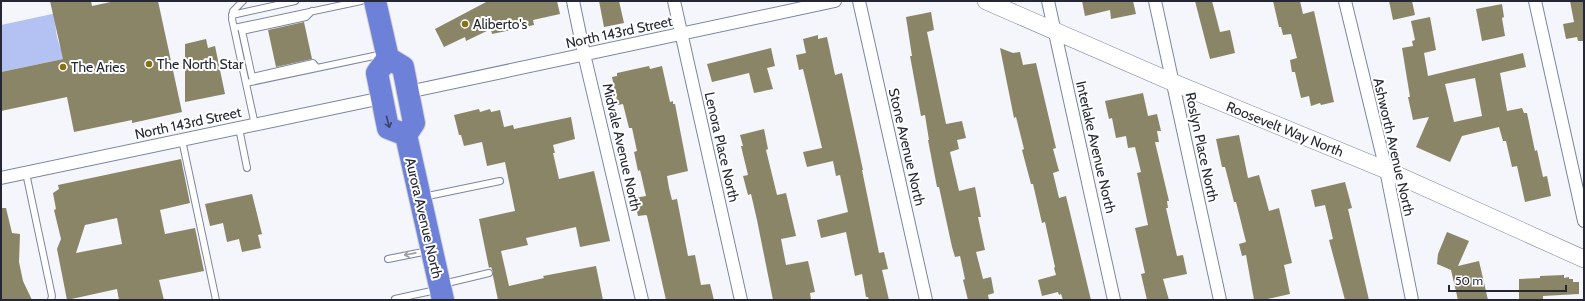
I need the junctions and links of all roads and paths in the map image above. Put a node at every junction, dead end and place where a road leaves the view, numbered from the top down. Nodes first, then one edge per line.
1 (242, 1) edge
2 (295, 1) edge
3 (361, 1) edge
4 (375, 1) edge
5 (573, 1) edge
6 (674, 1) edge
7 (835, 1) edge
8 (859, 1) edge
9 (986, 1) edge
10 (1048, 1) edge
11 (1155, 1) edge
12 (1345, 1) edge
13 (1535, 1) edge
14 (312, 11) junction
15 (232, 15) junction
16 (234, 28) junction
17 (1055, 31) junction
18 (681, 34) junction
19 (584, 54) junction
20 (388, 55) junction
21 (317, 68) junction
22 (1172, 82) junction
23 (246, 83) junction
24 (408, 92) junction
25 (382, 98) junction
26 (255, 125) junction
27 (239, 128) junction
28 (406, 135) junction
29 (182, 140) junction
30 (247, 168) dead end
31 (1386, 170) junction
32 (26, 173) junction
33 (1, 178) edge
34 (500, 181) dead end
35 (420, 198) junction
36 (1584, 221) edge
37 (431, 250) junction
38 (1584, 258) edge
39 (388, 259) dead end
40 (489, 273) dead end
41 (441, 291) edge
42 (395, 299) edge
43 (52, 300) edge
44 (216, 300) edge
45 (642, 300) edge
46 (741, 300) edge
47 (926, 300) edge
48 (1114, 300) edge
49 (1220, 300) edge
50 (1412, 300) edge

1 - 15 lane
2 - 15 lane
3 - 14 lane
4 - 20 highway
5 - 19 street, Midvale Avenue North
6 - 18 street, Lenora Place North
7 - 18 street, North 143rd Street
8 - 47 street, Stone Avenue North
9 - 17 street, Roosevelt Way North
10 - 17 street, Interlake Avenue North
11 - 22 street, Roslyn Place North
12 - 31 street, Ashworth Avenue North
13 - 36 street
14 - 16 lane
14 - 21 lane
15 - 16 lane
16 - 23 lane
17 - 22 street, Roosevelt Way North
17 - 48 street, Interlake Avenue North
18 - 19 street, North 143rd Street
18 - 46 street, Lenora Place North
19 - 24 street, North 143rd Street
19 - 45 street, Midvale Avenue North
20 - 21 lane
20 - 24 highway
20 - 25 highway
21 - 23 lane
22 - 31 street, Roosevelt Way North
22 - 49 street, Roslyn Place North
23 - 26 lane
24 - 28 highway
25 - 26 street, North 143rd Street
25 -> 28 highway
26 - 27 street, North 143rd Street
27 - 29 street, North 143rd Street
27 - 30 lane
28 - 35 highway, Aurora Avenue North
29 - 32 street, North 143rd Street
29 - 44 lane
31 - 38 street, Roosevelt Way North
31 - 50 street, Ashworth Avenue North
32 - 33 street, North 143rd Street
32 - 43 lane
34 - 35 lane
35 - 37 highway, Aurora Avenue North
37 -> 39 lane
37 - 41 highway, Aurora Avenue North
40 - 41 lane
41 - 42 lane

